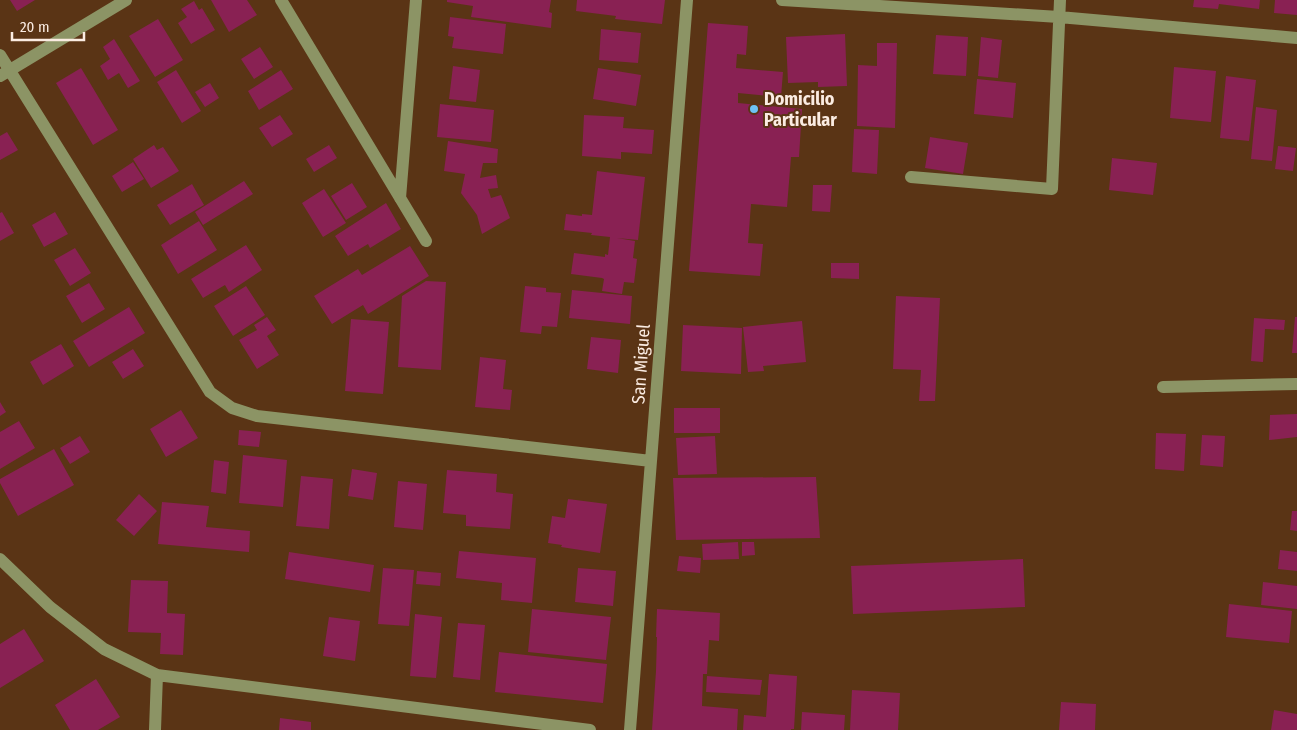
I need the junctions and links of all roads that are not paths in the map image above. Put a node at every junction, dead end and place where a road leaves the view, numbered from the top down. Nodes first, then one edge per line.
1 (126, 0) edge
2 (281, 0) edge
3 (416, 0) edge
4 (687, 0) edge
5 (782, 0) edge
6 (1060, 0) edge
7 (1059, 17) junction
8 (1297, 38) edge
9 (0, 56) edge
10 (5, 74) edge
11 (911, 177) dead end
12 (400, 198) junction
13 (426, 241) dead end
14 (1297, 384) edge
15 (1163, 387) dead end
16 (651, 461) junction
17 (0, 559) edge
18 (157, 675) junction
19 (155, 730) edge
20 (590, 730) edge
21 (630, 730) edge

1 - 10 street
2 - 12 street
3 - 12 street
4 - 16 street, San Miguel
5 - 7 street
6 - 7 street
7 - 8 street
7 - 11 street
9 - 10 street
10 - 16 street
12 - 13 street
14 - 15 street
16 - 21 street, San Miguel
17 - 18 street
18 - 19 street
18 - 20 street

